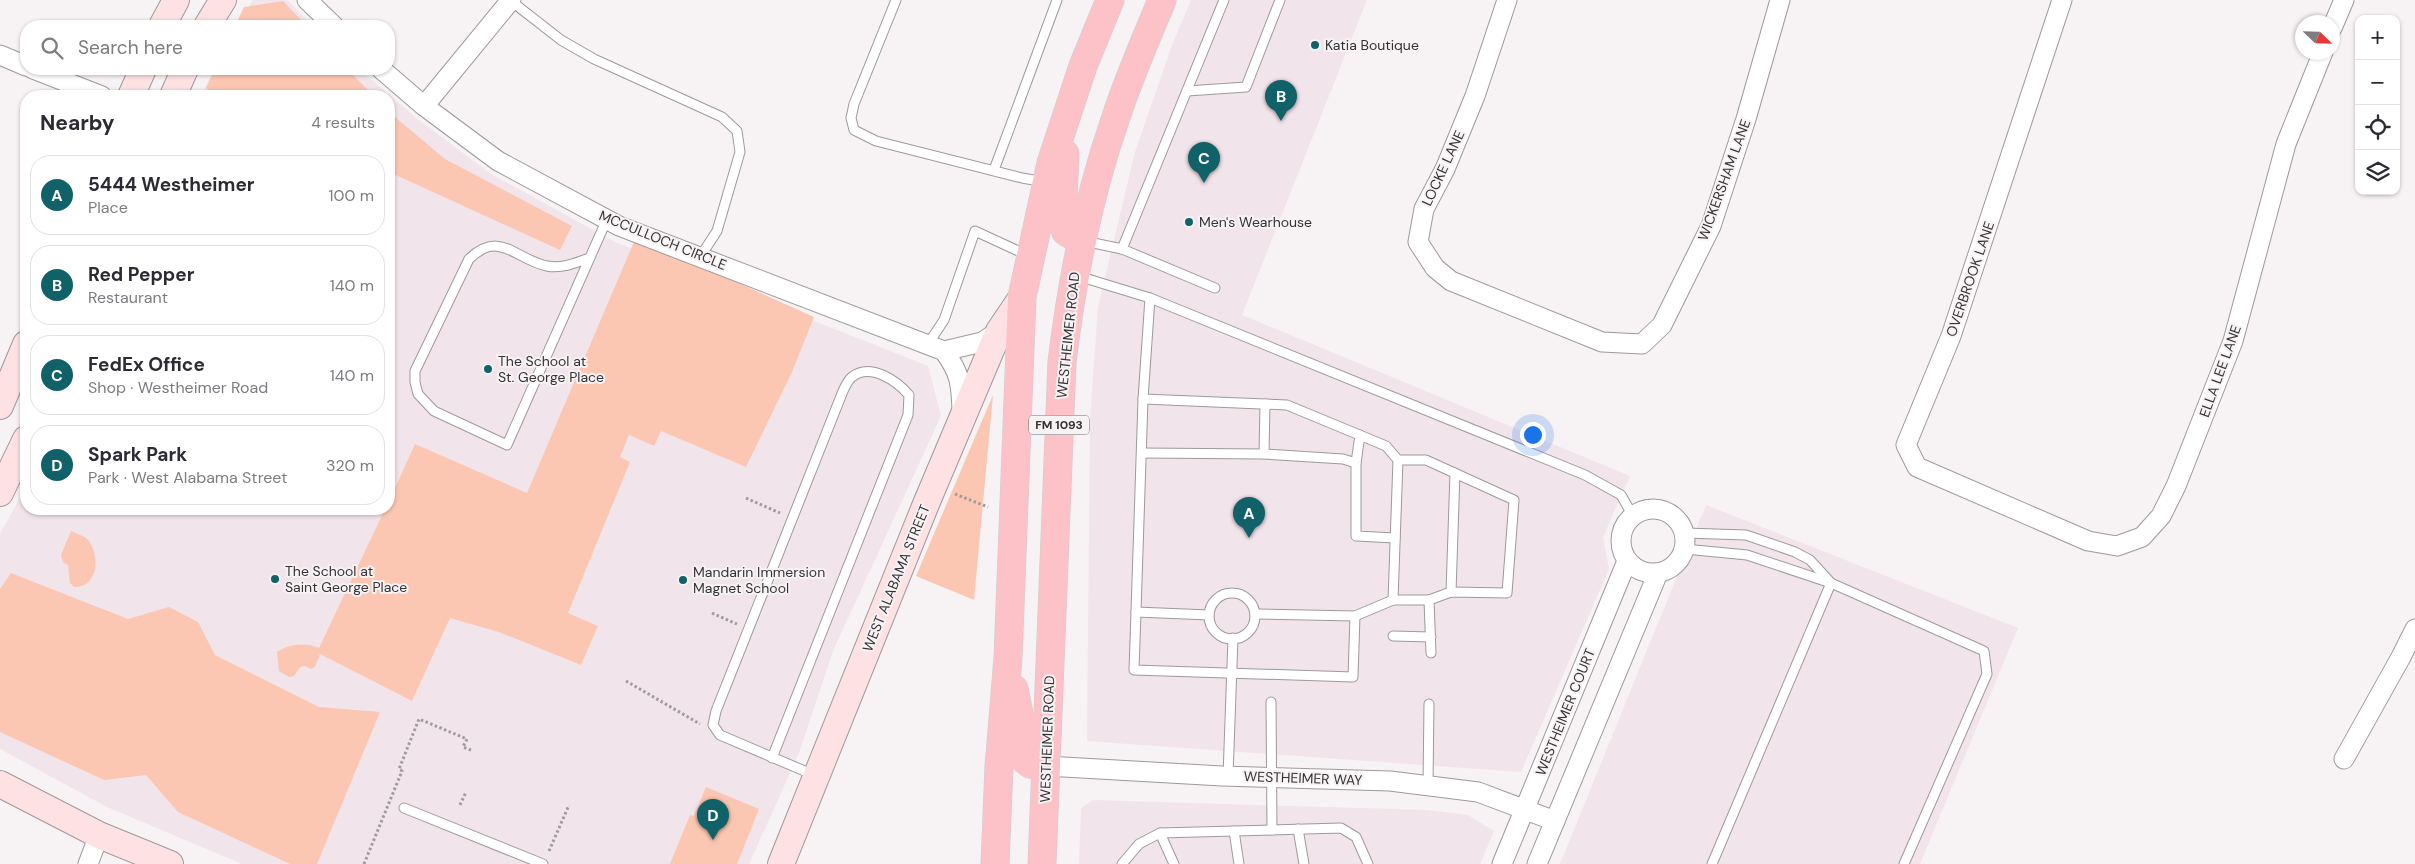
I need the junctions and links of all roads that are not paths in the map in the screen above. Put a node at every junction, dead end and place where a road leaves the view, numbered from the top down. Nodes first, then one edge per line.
1 (176, 0) edge
2 (223, 0) edge
3 (307, 0) edge
4 (511, 0) edge
5 (896, 0) edge
6 (1057, 0) edge
7 (1110, 0) edge
8 (1162, 0) edge
9 (1224, 0) edge
10 (1280, 0) edge
11 (1507, 0) edge
12 (1780, 0) edge
13 (2062, 0) edge
14 (2344, 0) edge
15 (2338, 15) edge
16 (165, 20) edge
17 (211, 20) edge
18 (328, 20) edge
19 (0, 55) edge
20 (2320, 60) edge
21 (20, 63) edge
22 (48, 75) edge
23 (140, 75) edge
24 (389, 75) edge
25 (87, 90) edge
26 (134, 90) edge
27 (1187, 91) junction
28 (424, 106) junction
29 (1065, 120) junction
30 (994, 170) junction
31 (1047, 182) junction
32 (607, 219) junction
33 (1082, 240) junction
34 (1122, 249) junction
35 (1029, 256) junction
36 (700, 257) junction
37 (589, 258) junction
38 (1074, 274) junction
39 (1215, 288) dead end
40 (1022, 297) junction
41 (1150, 298) junction
42 (1524, 310) joint
43 (999, 331) junction
44 (936, 348) junction
45 (20, 358) edge
46 (1143, 399) junction
47 (1265, 404) junction
48 (0, 406) edge
49 (963, 416) junction
50 (1360, 435) junction
51 (1142, 453) junction
52 (1264, 454) junction
53 (20, 455) edge
54 (1398, 460) junction
55 (1356, 463) junction
56 (1455, 473) junction
57 (0, 493) edge
58 (2001, 504) joint
59 (1633, 516) junction
60 (1395, 538) junction
61 (1685, 541) junction
62 (1627, 561) junction
63 (1658, 573) junction
64 (1831, 583) junction
65 (1451, 592) junction
66 (1393, 600) junction
67 (1429, 600) junction
68 (1136, 612) junction
69 (1255, 614) junction
70 (1209, 615) junction
71 (1355, 616) junction
72 (2415, 629) edge
73 (1393, 636) dead end
74 (1431, 637) junction
75 (1233, 638) junction
76 (1431, 654) dead end
77 (1008, 658) junction
78 (1232, 674) junction
79 (1271, 702) dead end
80 (1429, 704) dead end
81 (772, 758) junction
82 (2344, 758) dead end
83 (1046, 766) junction
84 (816, 776) junction
85 (1228, 776) junction
86 (1271, 777) junction
87 (0, 784) edge
88 (1428, 786) junction
89 (404, 808) dead end
90 (1525, 809) junction
91 (1554, 821) junction
92 (1272, 830) junction
93 (1298, 830) junction
94 (1234, 831) junction
95 (1160, 833) junction
96 (99, 835) junction
97 (88, 864) edge
98 (170, 864) edge
99 (543, 864) edge
100 (780, 864) edge
101 (996, 864) edge
102 (1042, 864) edge
103 (1122, 864) edge
104 (1174, 864) edge
105 (1239, 864) edge
106 (1304, 864) edge
107 (1368, 864) edge
108 (1502, 864) edge
109 (1537, 864) edge
110 (1712, 864) edge
111 (1904, 864) edge

1 - 16 street
2 - 17 street
3 - 18 street
4 - 28 street
4 - 36 lane
5 - 30 lane
6 - 30 lane
7 - 29 main road, FM 1093
8 - 33 main road, WESTHEIMER ROAD / FM 1093
9 - 27 lane
10 - 27 lane
11 - 42 street, LOCKE LANE
12 - 42 street, WICKERSHAM LANE
13 - 58 street, OVERBROOK LANE
14 - 15 street
19 - 21 street
20 - 58 street, ELLA LEE LANE
22 - 25 street
23 - 26 street
24 - 28 street, MCCULLOCH CIRCLE
27 - 34 lane
28 - 32 street, MCCULLOCH CIRCLE
29 - 31 main road, FM 1093
29 - 33 main road
30 - 31 lane
31 - 35 main road, FM 1093
32 - 36 street, MCCULLOCH CIRCLE
32 - 37 lane
33 - 34 lane
33 - 38 main road, WESTHEIMER ROAD / FM 1093
34 - 39 lane
35 - 40 main road, FM 1093
35 - 44 lane
36 - 44 street, MCCULLOCH CIRCLE
37 - 37 lane
38 - 41 lane
38 - 83 main road, WESTHEIMER ROAD / FM 1093
40 - 43 street, WEST ALABAMA STREET
40 - 77 main road, FM 1093
41 - 46 lane
41 - 59 lane
43 - 44 street
43 - 49 street, WEST ALABAMA STREET
44 - 49 street
45 - 48 street
46 - 47 lane
46 - 51 lane
47 - 50 lane
47 - 52 lane
49 - 84 street, WEST ALABAMA STREET
50 - 54 lane
50 - 55 lane
51 - 52 lane
51 - 68 lane
52 - 55 lane
53 - 57 street
54 - 56 lane
54 - 60 lane
55 - 60 lane
56 - 65 lane
56 - 65 lane
59 - 61 street
59 - 62 street
60 - 66 lane
61 - 63 street
61 - 64 lane
61 - 64 lane
62 - 63 street
62 - 90 street, WESTHEIMER COURT
63 - 91 street
64 - 110 lane
64 - 111 lane
65 - 67 lane
66 - 67 lane
66 - 71 lane
67 - 74 lane
68 - 70 lane
68 - 78 lane
69 - 70 lane
69 - 71 lane
69 - 75 lane
70 - 75 lane
71 - 78 lane
72 - 82 street
73 - 74 lane
74 - 76 lane
75 - 78 lane
77 - 83 main road
77 - 101 main road, FM 1093
78 - 85 lane
79 - 86 lane
80 - 88 lane
81 - 81 lane
81 - 84 lane
83 - 85 street, WESTHEIMER WAY
83 - 102 main road, WESTHEIMER ROAD / FM 1093
84 - 100 street, WEST ALABAMA STREET
85 - 86 street, WESTHEIMER WAY
86 - 88 street, WESTHEIMER WAY
86 - 92 lane
87 - 96 street
88 - 90 street, WESTHEIMER WAY
89 - 99 lane
90 - 91 street, WESTHEIMER WAY
90 - 108 street, WESTHEIMER COURT
91 - 109 street
92 - 93 lane
92 - 94 lane
93 - 106 lane
93 - 107 lane
94 - 95 lane
94 - 105 lane
95 - 103 lane
95 - 104 lane
96 - 97 street
96 - 98 street

